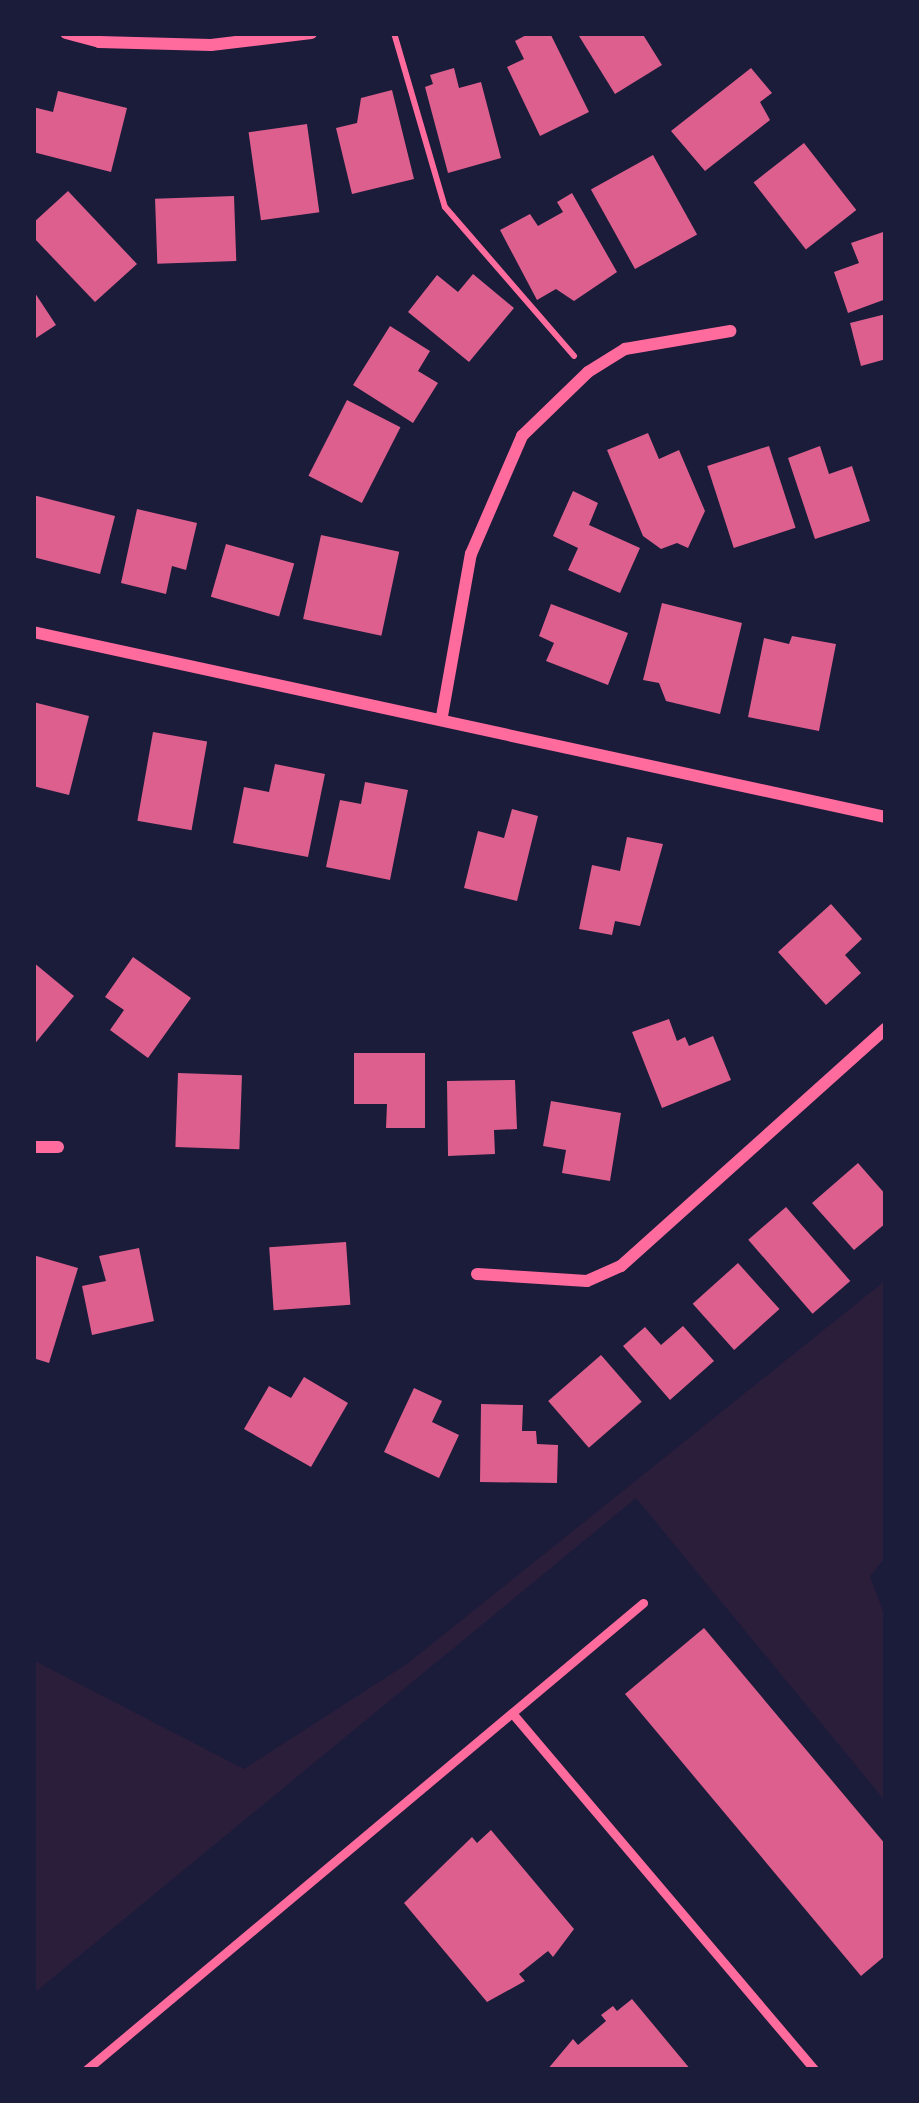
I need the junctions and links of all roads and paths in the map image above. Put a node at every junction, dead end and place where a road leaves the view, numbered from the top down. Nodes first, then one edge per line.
1 (66, 33) edge
2 (311, 33) edge
3 (394, 33) edge
4 (294, 35) edge
5 (730, 331) dead end
6 (588, 372) junction
7 (33, 632) edge
8 (442, 716) junction
9 (886, 817) edge
10 (886, 1028) edge
11 (33, 1147) edge
12 (58, 1147) dead end
13 (477, 1274) dead end
14 (643, 1603) dead end
15 (512, 1713) junction
16 (86, 2070) edge
17 (815, 2070) edge

1 - 4 street
2 - 4 street
3 - 6 path
5 - 6 street
6 - 8 street
7 - 8 street
8 - 9 street
10 - 13 street
11 - 12 street
14 - 15 lane
15 - 16 lane
15 - 17 lane

